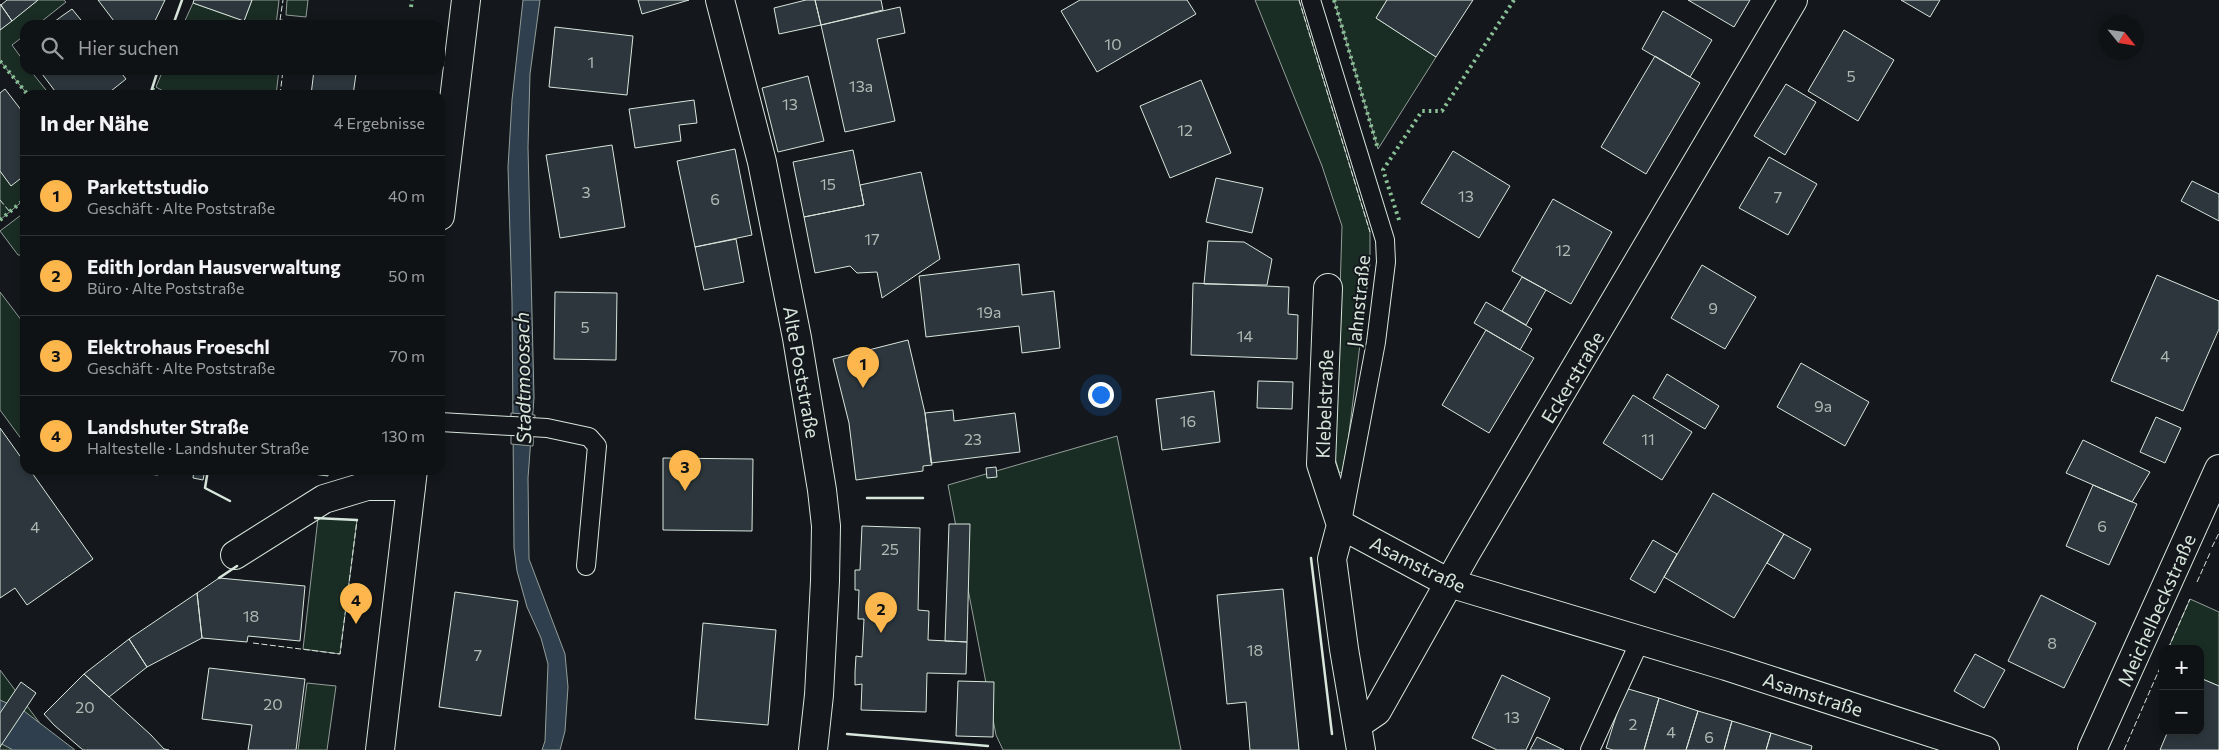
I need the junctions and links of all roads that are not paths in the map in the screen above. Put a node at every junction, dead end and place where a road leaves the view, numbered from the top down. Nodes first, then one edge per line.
1 (466, 0) edge
2 (720, 0) edge
3 (1311, 0) edge
4 (1793, 0) edge
5 (445, 174) edge
6 (1328, 288) dead end
7 (445, 422) edge
8 (2219, 469) edge
9 (412, 478) edge
10 (1341, 525) junction
11 (235, 555) dead end
12 (586, 566) dead end
13 (1449, 583) junction
14 (1640, 641) junction
15 (1359, 737) edge
16 (380, 750) edge
17 (812, 750) edge
18 (1590, 750) edge
19 (1985, 750) edge
20 (2092, 750) edge

1 - 5 street
2 - 17 street, Alte Poststraße
3 - 10 lane, Jahnstraße
4 - 13 street, Eckerstraße
6 - 10 street, Klebelstraße
7 - 12 lane
8 - 20 street, Meichelbeckstraße
9 - 11 street
9 - 16 street
10 - 13 street, Asamstraße
10 - 15 street
13 - 14 street, Asamstraße
13 - 15 street, Eckerstraße
14 - 18 lane
14 - 19 street, Asamstraße

